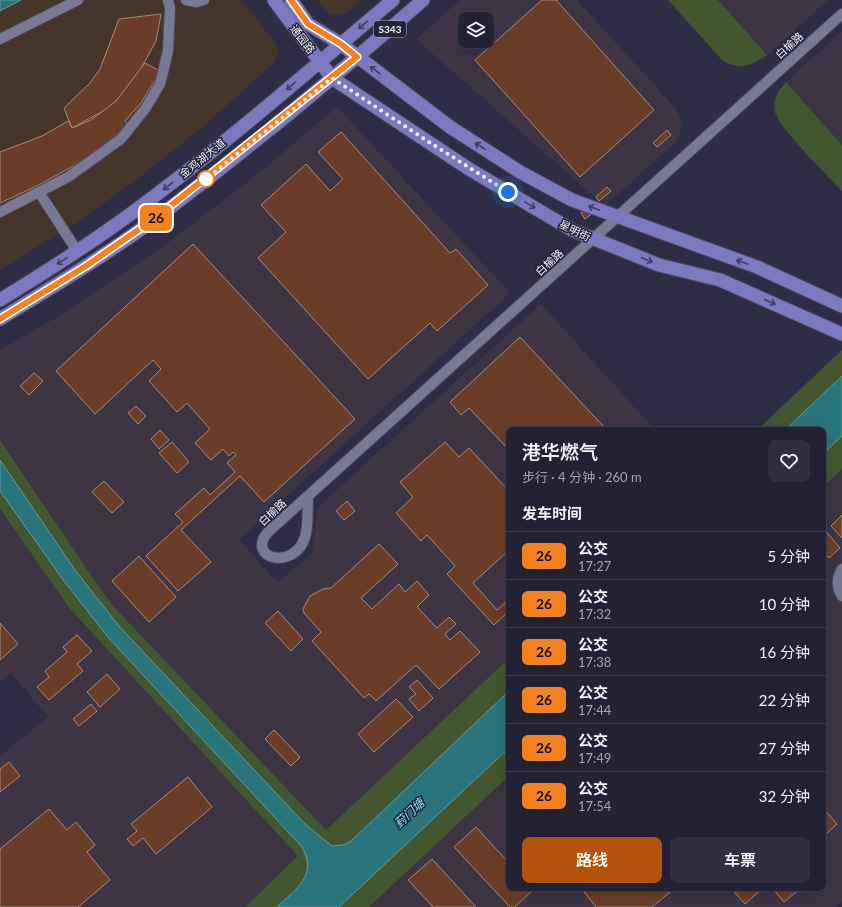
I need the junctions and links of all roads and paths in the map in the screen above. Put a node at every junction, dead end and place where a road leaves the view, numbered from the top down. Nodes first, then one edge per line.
1 (78, 0) edge
2 (168, 0) edge
3 (186, 0) edge
4 (204, 0) edge
5 (274, 0) edge
6 (291, 0) edge
7 (392, 0) edge
8 (423, 0) edge
9 (842, 14) edge
10 (0, 39) edge
11 (341, 44) junction
12 (357, 57) junction
13 (321, 62) junction
14 (332, 78) junction
15 (39, 192) junction
16 (0, 212) edge
17 (616, 217) junction
18 (593, 238) junction
19 (76, 251) junction
20 (0, 300) edge
21 (842, 306) edge
22 (0, 319) edge
23 (842, 334) edge
24 (308, 496) junction
25 (842, 569) edge
26 (842, 596) edge

1 - 10 street
2 - 15 street
3 - 4 street
5 - 13 main road, 通园路
6 - 11 main road, 通园路
7 -> 11 main road, 金鸡湖大道 / S343
8 - 12 main road, 金鸡湖大道 / S343
9 - 17 street, 白榆路
11 - 12 main road, 通园路
11 - 13 main road, 金鸡湖大道 / S343
12 - 14 main road, 金鸡湖大道 / S343
17 -> 12 main road
13 - 14 main road, 通园路
13 -> 19 main road, 金鸡湖大道 / S343
14 -> 18 main road, 星明街
14 - 22 main road, 金鸡湖大道 / S343
15 - 16 street
15 - 19 street
17 - 18 street, 白榆路
21 -> 17 main road
18 -> 23 main road, 星明街
18 - 24 street, 白榆路
19 -> 20 main road, 金鸡湖大道 / S343
24 - 24 street, 白榆路
25 - 26 street

